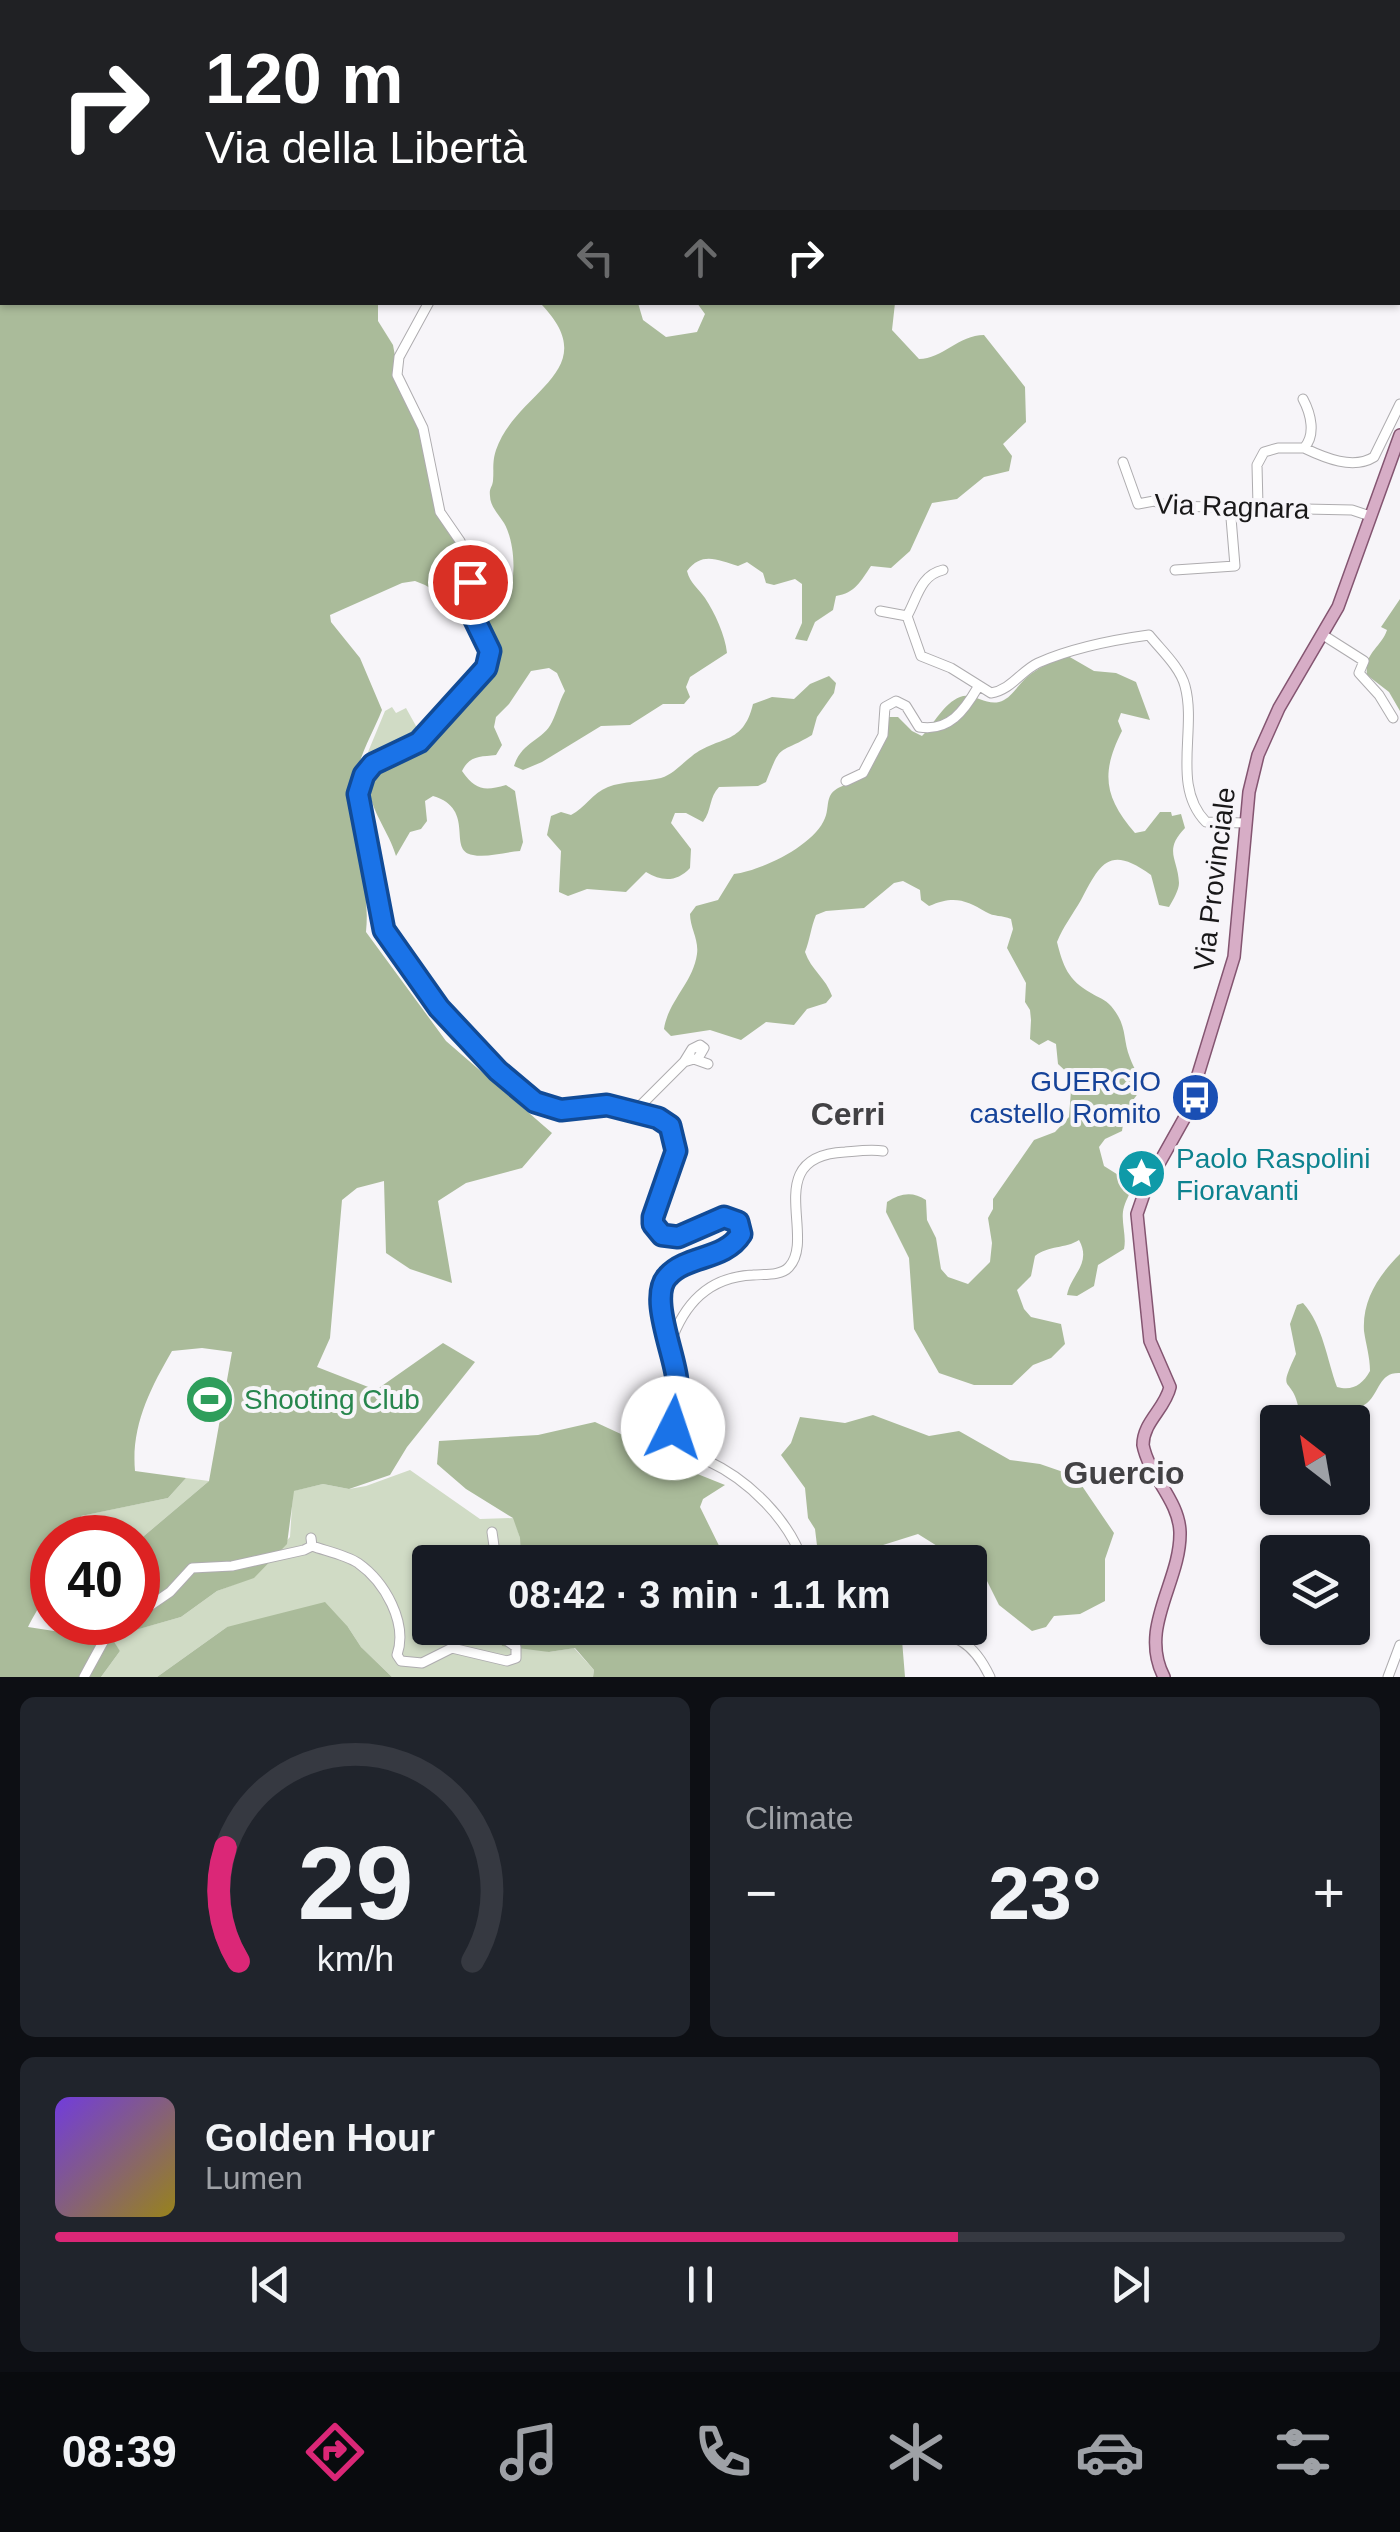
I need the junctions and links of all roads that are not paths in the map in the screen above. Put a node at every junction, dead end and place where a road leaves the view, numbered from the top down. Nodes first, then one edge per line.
1 (427, 305) edge
2 (1303, 399) dead end
3 (1400, 404) edge
4 (1400, 435) edge
5 (1304, 448) junction
6 (1123, 462) dead end
7 (1230, 506) junction
8 (1258, 506) junction
9 (1370, 516) junction
10 (942, 570) dead end
11 (1175, 570) dead end
12 (880, 612) dead end
13 (907, 616) junction
14 (1324, 635) junction
15 (978, 686) junction
16 (1393, 718) dead end
17 (846, 781) dead end
18 (1246, 823) junction
19 (696, 1060) junction
20 (684, 1062) junction
21 (708, 1064) dead end
22 (635, 1111) junction
23 (883, 1152) dead end
24 (670, 1344) junction
25 (492, 1532) dead end
26 (494, 1545) edge
27 (796, 1545) edge
28 (160, 1599) edge
29 (101, 1645) edge
30 (513, 1645) edge
31 (968, 1645) edge
32 (1400, 1645) edge
33 (84, 1677) edge
34 (990, 1677) edge
35 (1164, 1677) edge
36 (1388, 1677) edge

1 - 22 street
2 - 5 street
3 - 5 street
4 - 9 main road, Via Provinciale
5 - 8 street
6 - 7 street, Via Ragnara
7 - 8 street, Via Ragnara
7 - 11 street
8 - 9 street, Via Ragnara
9 - 14 main road, Via Provinciale
10 - 13 street
12 - 13 street
13 - 15 street
14 - 16 street
14 - 18 main road, Via Provinciale
15 - 17 street
15 - 18 street
18 - 35 main road, Via Provinciale
19 - 20 street
19 - 20 street
19 - 21 street
20 - 22 street
22 - 24 street
23 - 24 street
24 - 27 street
25 - 26 street
28 - 30 street
29 - 33 street
31 - 34 street
32 - 36 street

